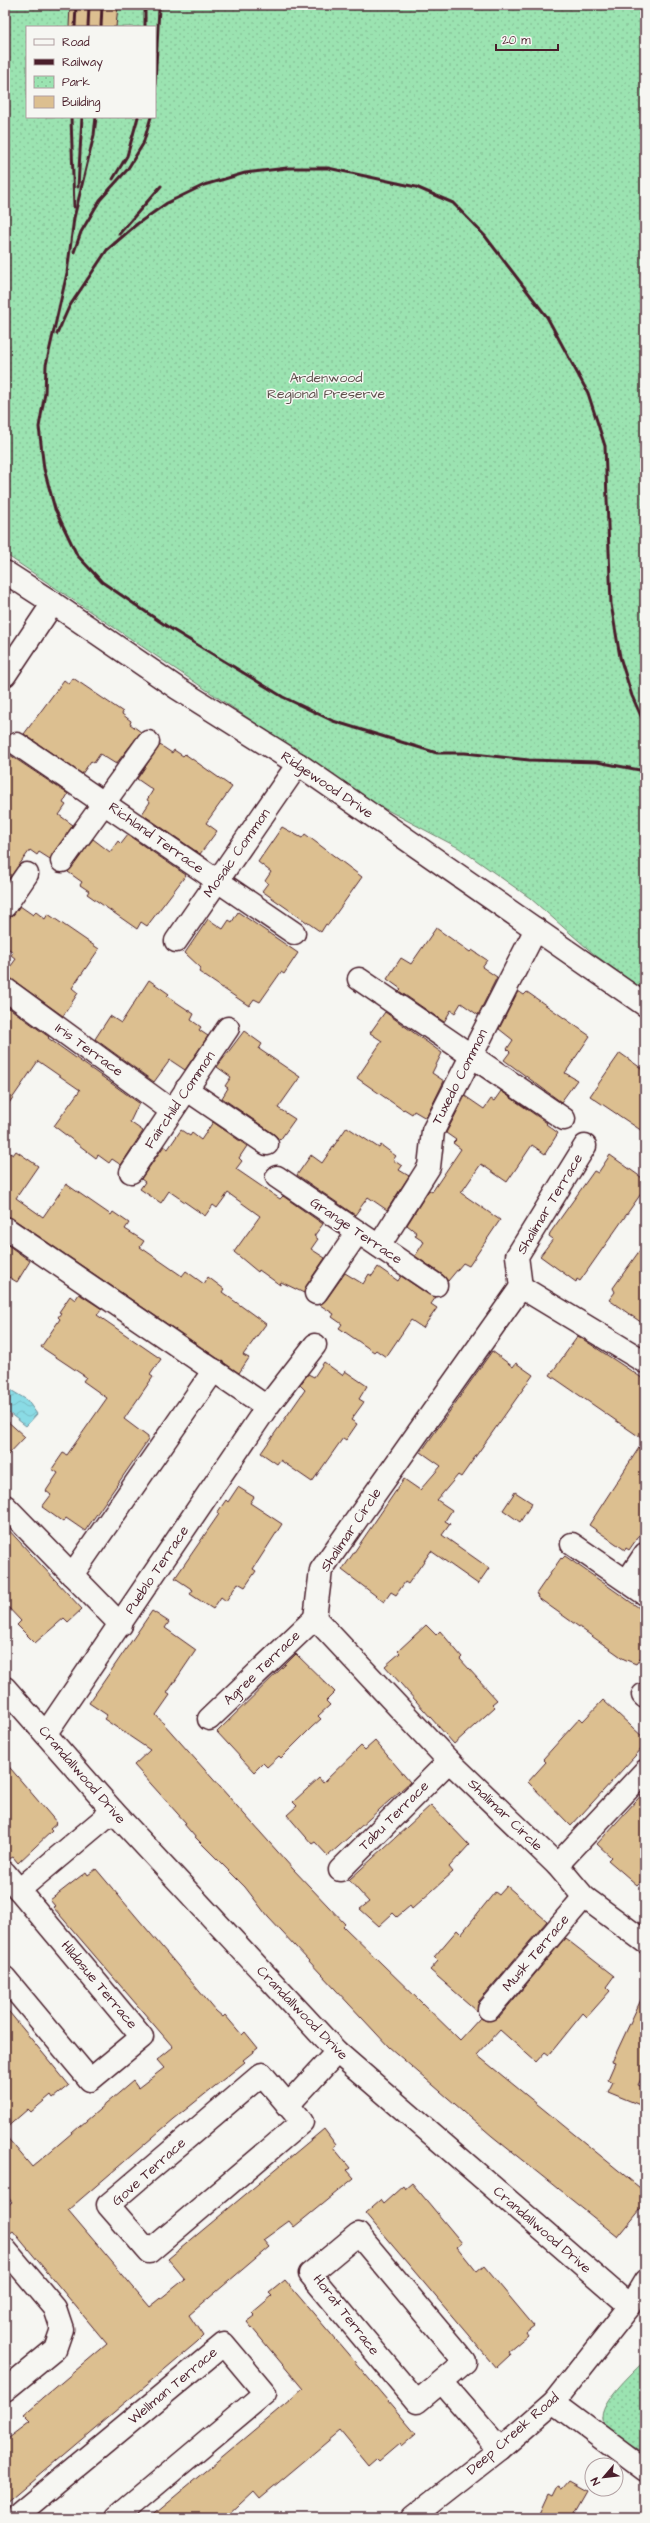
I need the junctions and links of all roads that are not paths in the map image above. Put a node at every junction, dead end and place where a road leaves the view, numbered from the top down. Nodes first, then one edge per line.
1 (5, 572) edge
2 (53, 602) junction
3 (5, 675) edge
4 (148, 742) dead end
5 (18, 744) dead end
6 (298, 764) junction
7 (105, 803) junction
8 (62, 861) dead end
9 (27, 874) dead end
10 (218, 881) junction
11 (5, 906) edge
12 (536, 929) junction
13 (294, 933) dead end
14 (176, 941) dead end
15 (359, 979) dead end
16 (5, 989) edge
17 (645, 1005) edge
18 (228, 1028) dead end
19 (470, 1054) junction
20 (186, 1089) junction
21 (172, 1111) junction
22 (564, 1119) dead end
23 (267, 1144) dead end
24 (585, 1146) dead end
25 (131, 1172) dead end
26 (277, 1177) dead end
27 (5, 1228) edge
28 (358, 1232) junction
29 (380, 1246) junction
30 (436, 1286) dead end
31 (521, 1286) junction
32 (316, 1293) dead end
33 (315, 1345) dead end
34 (645, 1362) edge
35 (214, 1370) junction
36 (267, 1407) junction
37 (5, 1506) edge
38 (572, 1544) dead end
39 (645, 1554) edge
40 (72, 1574) junction
41 (627, 1581) junction
42 (645, 1594) edge
43 (315, 1618) junction
44 (121, 1625) junction
45 (5, 1688) edge
46 (209, 1719) dead end
47 (46, 1733) junction
48 (449, 1761) junction
49 (645, 1771) edge
50 (112, 1811) junction
51 (557, 1865) junction
52 (340, 1870) dead end
53 (5, 1873) edge
54 (20, 1890) junction
55 (584, 1897) junction
56 (645, 1942) edge
57 (5, 1978) edge
58 (489, 2009) dead end
59 (337, 2052) junction
60 (288, 2105) junction
61 (5, 2249) edge
62 (645, 2281) edge
63 (630, 2306) junction
64 (442, 2382) junction
65 (5, 2390) edge
66 (554, 2402) junction
67 (500, 2449) junction
68 (645, 2470) edge
69 (17, 2518) edge
70 (116, 2518) edge
71 (412, 2518) edge

1 - 2 street, Ridgewood Drive
2 - 3 street
2 - 6 street, Ridgewood Drive
4 - 7 street
5 - 7 street, Richland Terrace
6 - 10 street, Mosaic Common
6 - 12 street, Ridgewood Drive
7 - 8 street
7 - 10 street, Richland Terrace
9 - 11 street
10 - 13 street, Richland Terrace
10 - 14 street, Mosaic Common
12 - 17 street, Ridgewood Drive
12 - 19 street, Tuxedo Common
15 - 19 street
16 - 21 street, Iris Terrace
18 - 20 street, Fairchild Common
19 - 22 street
19 - 29 street, Tuxedo Common
20 - 21 street, Fairchild Common
20 - 23 street
21 - 25 street, Fairchild Common
24 - 31 street, Shalimar Terrace
26 - 28 street, Grange Terrace
27 - 35 street
28 - 29 street, Grange Terrace
28 - 32 street
29 - 30 street, Grange Terrace
31 - 34 street
31 - 43 street, Shalimar Circle
33 - 36 street, Pueblo Terrace
35 - 36 street
35 - 40 street
36 - 44 street, Pueblo Terrace
37 - 40 street
38 - 41 street
39 - 41 street
40 - 44 street
41 - 42 street
43 - 46 street, Agree Terrace
43 - 48 street, Shalimar Circle
44 - 47 street, Pueblo Terrace
45 - 47 street, Crandallwood Drive
47 - 50 street, Crandallwood Drive
48 - 51 street, Shalimar Circle
48 - 52 street, Tabu Terrace
49 - 51 street
50 - 54 street
50 - 59 street, Crandallwood Drive
51 - 55 street, Shalimar Circle
53 - 54 street, Hildasue Terrace
54 - 57 street, Hildasue Terrace
55 - 56 street, Shalimar Circle
55 - 58 street, Musk Terrace
59 - 60 street
59 - 63 street, Crandallwood Drive
60 - 60 street, Gove Terrace
61 - 65 street
62 - 63 street, Deep Creek Road
63 - 66 street, Deep Creek Road
64 - 64 street, Horat Terrace
64 - 67 street
66 - 67 street, Deep Creek Road
66 - 68 street
67 - 71 street, Deep Creek Road
69 - 70 street, Wellman Terrace

